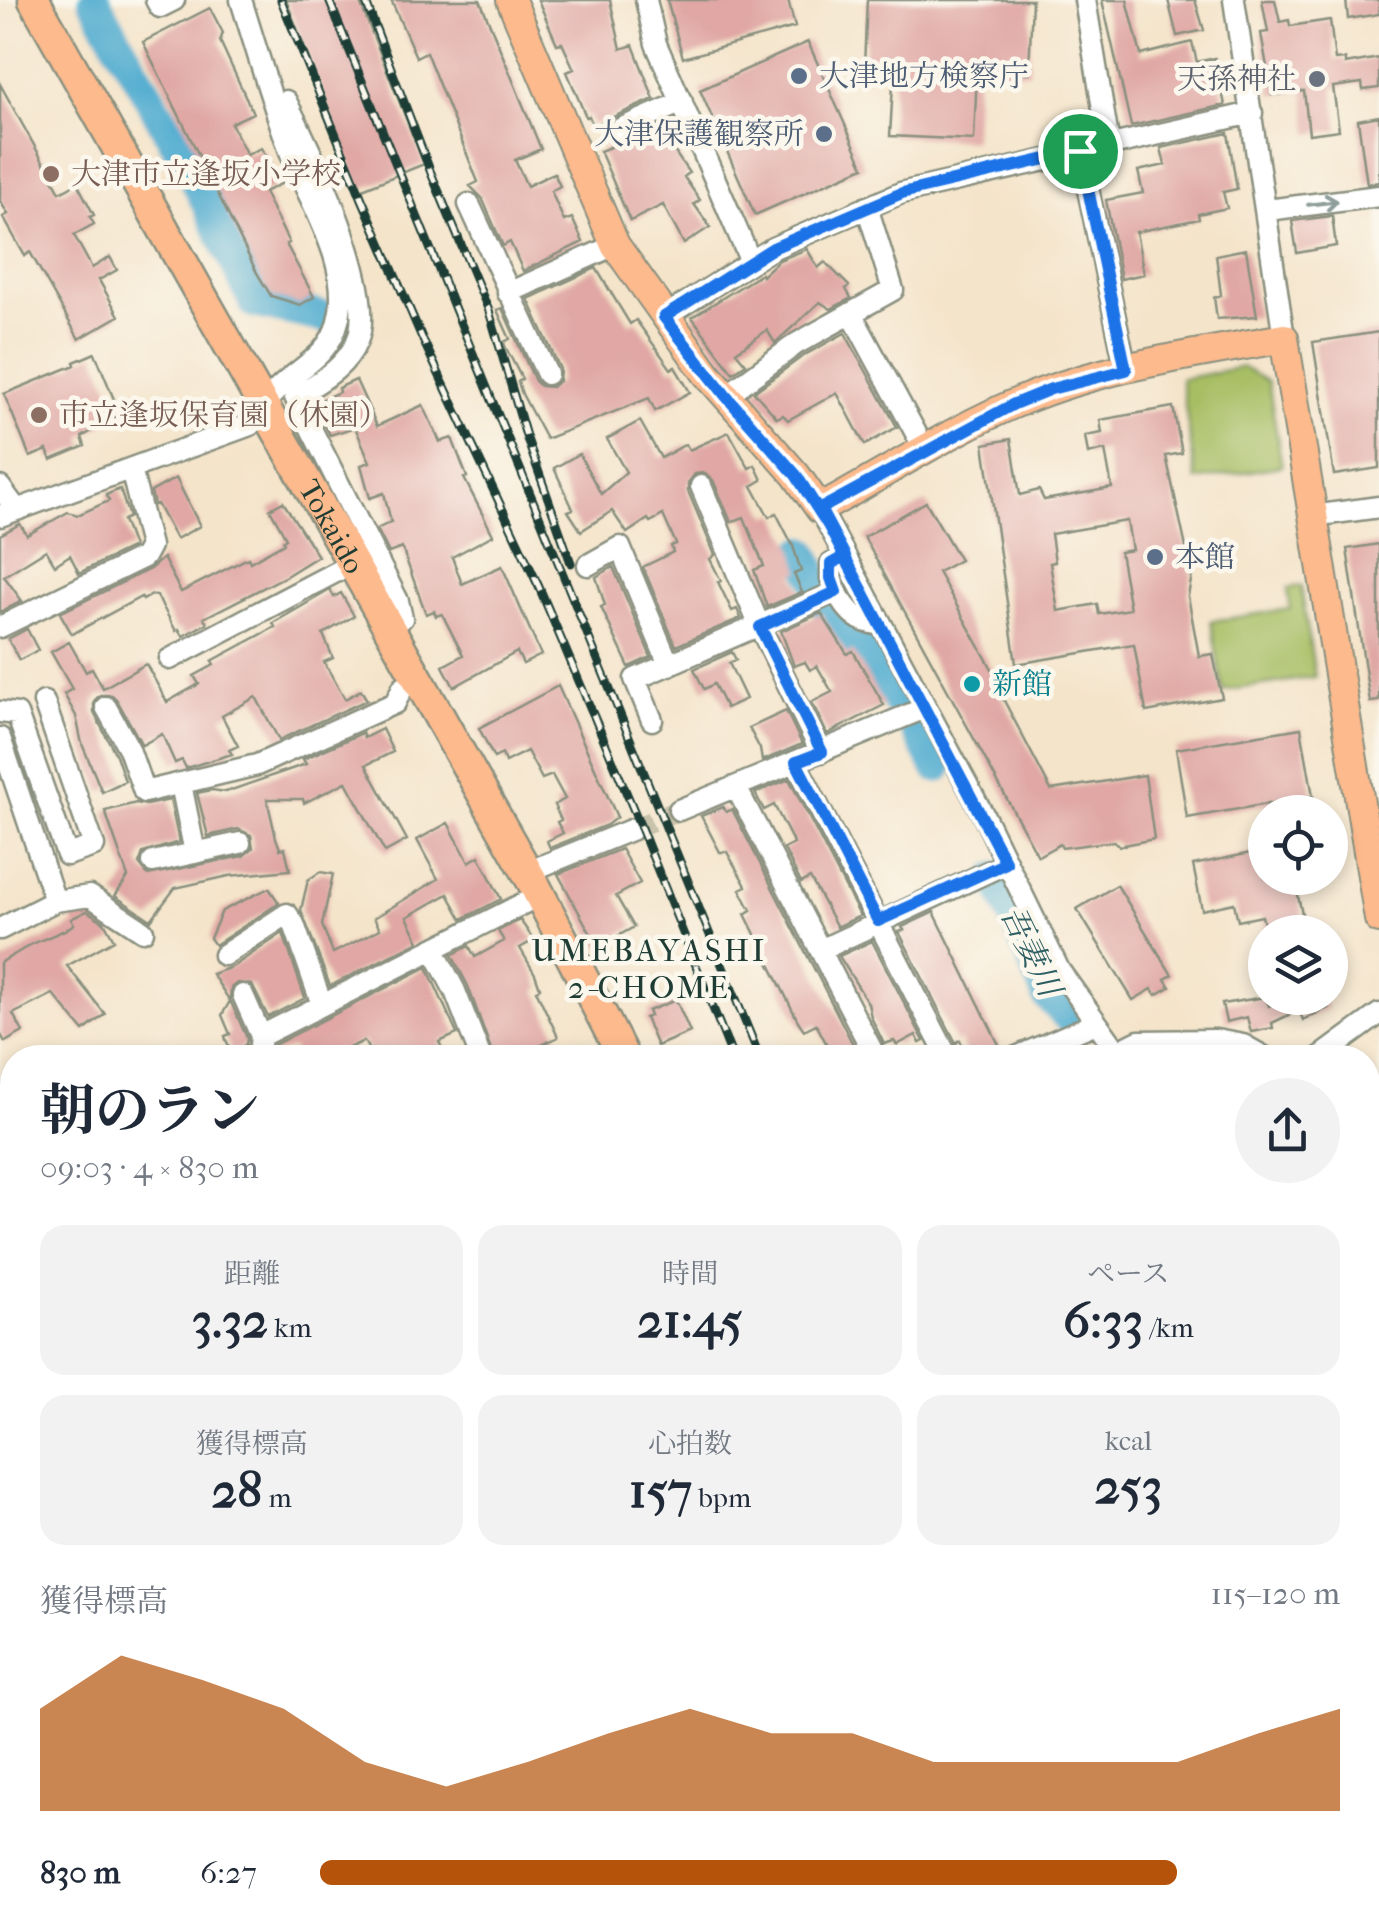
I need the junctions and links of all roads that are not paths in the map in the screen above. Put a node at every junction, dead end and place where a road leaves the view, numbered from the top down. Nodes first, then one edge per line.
1 (34, 0) edge
2 (156, 0) edge
3 (174, 0) edge
4 (241, 0) edge
5 (511, 0) edge
6 (646, 0) edge
7 (1086, 0) edge
8 (1234, 0) edge
9 (265, 77) junction
10 (682, 102) junction
11 (1252, 113) junction
12 (620, 129) dead end
13 (1109, 144) junction
14 (1080, 151) junction
15 (1379, 196) edge
16 (469, 204) dead end
17 (867, 207) junction
18 (1267, 210) junction
19 (614, 245) junction
20 (750, 260) junction
21 (508, 293) junction
22 (851, 314) junction
23 (664, 317) junction
24 (1284, 338) junction
25 (1126, 370) junction
26 (547, 374) dead end
27 (726, 396) junction
28 (265, 407) junction
29 (926, 450) junction
30 (131, 469) junction
31 (701, 486) dead end
32 (0, 487) edge
33 (1379, 506) edge
34 (820, 509) junction
35 (9, 513) edge
36 (1313, 516) junction
37 (845, 556) junction
38 (353, 564) junction
39 (588, 565) dead end
40 (827, 596) junction
41 (881, 624) junction
42 (0, 626) edge
43 (760, 627) junction
44 (389, 628) junction
45 (170, 659) dead end
46 (669, 665) junction
47 (418, 678) junction
48 (44, 702) dead end
49 (106, 707) dead end
50 (0, 712) edge
51 (916, 714) junction
52 (652, 720) dead end
53 (0, 738) edge
54 (822, 752) junction
55 (796, 762) junction
56 (180, 784) junction
57 (736, 787) junction
58 (678, 810) tunnel mouth
59 (632, 828) tunnel mouth
60 (240, 844) dead end
61 (195, 853) junction
62 (153, 862) dead end
63 (1006, 863) junction
64 (534, 883) junction
65 (54, 902) junction
66 (1379, 919) edge
67 (878, 921) junction
68 (0, 929) edge
69 (143, 931) dead end
70 (432, 949) junction
71 (820, 950) junction
72 (224, 954) dead end
73 (243, 995) dead end
74 (322, 1005) junction
75 (1379, 1014) edge
76 (1096, 1023) junction
77 (261, 1036) junction
78 (260, 1045) edge
79 (476, 1045) edge
80 (617, 1045) edge
81 (869, 1045) edge
82 (941, 1045) edge
83 (1044, 1045) edge
84 (1112, 1045) edge
85 (1134, 1045) edge
86 (1243, 1045) edge
87 (1337, 1045) edge

1 - 28 highway, Tokaido
2 - 3 street
4 - 9 street
5 - 19 main road
6 - 10 street
7 - 13 street
8 - 11 street
9 - 28 street
9 - 44 street
10 - 12 street
10 - 20 street
11 - 13 street
11 - 18 street
13 - 14 street
14 - 17 street
14 - 25 street
18 -> 15 street
16 - 21 street
17 - 20 street
17 - 22 street
18 - 24 street
19 - 21 street
19 - 23 main road
20 - 23 street
21 - 26 street
22 - 27 street
22 - 29 street
23 - 27 main road
24 - 25 main road
24 - 36 main road
25 - 29 main road
27 - 34 main road
28 - 30 street
28 - 38 highway, Tokaido
29 - 34 main road
30 - 35 street
30 - 42 street
31 - 43 street
32 - 35 street
33 - 36 street
34 - 37 street
36 - 66 main road
37 - 40 street
37 - 41 street
38 - 44 highway, Tokaido
38 - 45 street
39 - 46 street
40 - 41 street
40 - 43 street
41 - 51 street
43 - 46 street
43 - 54 street
44 - 47 highway, Tokaido
46 - 52 street
47 - 56 street
47 - 64 highway, Tokaido
48 - 50 street
49 - 56 street
51 - 54 street
51 - 63 street
53 - 65 street
54 - 55 street
55 - 57 street
55 - 67 street
56 - 61 street
57 - 58 street
57 - 71 street
59 - 64 street
60 - 61 street
61 - 62 street
63 - 67 street
63 - 76 street
64 - 70 street
64 - 80 highway, Tokaido
65 - 68 street
65 - 69 street
67 - 71 street
67 - 82 street
70 - 74 street
70 - 79 street
71 - 81 street
72 - 74 street
73 - 77 street
74 - 77 street
75 - 87 street
76 - 83 street
76 - 84 street
77 - 78 street
85 - 86 street

